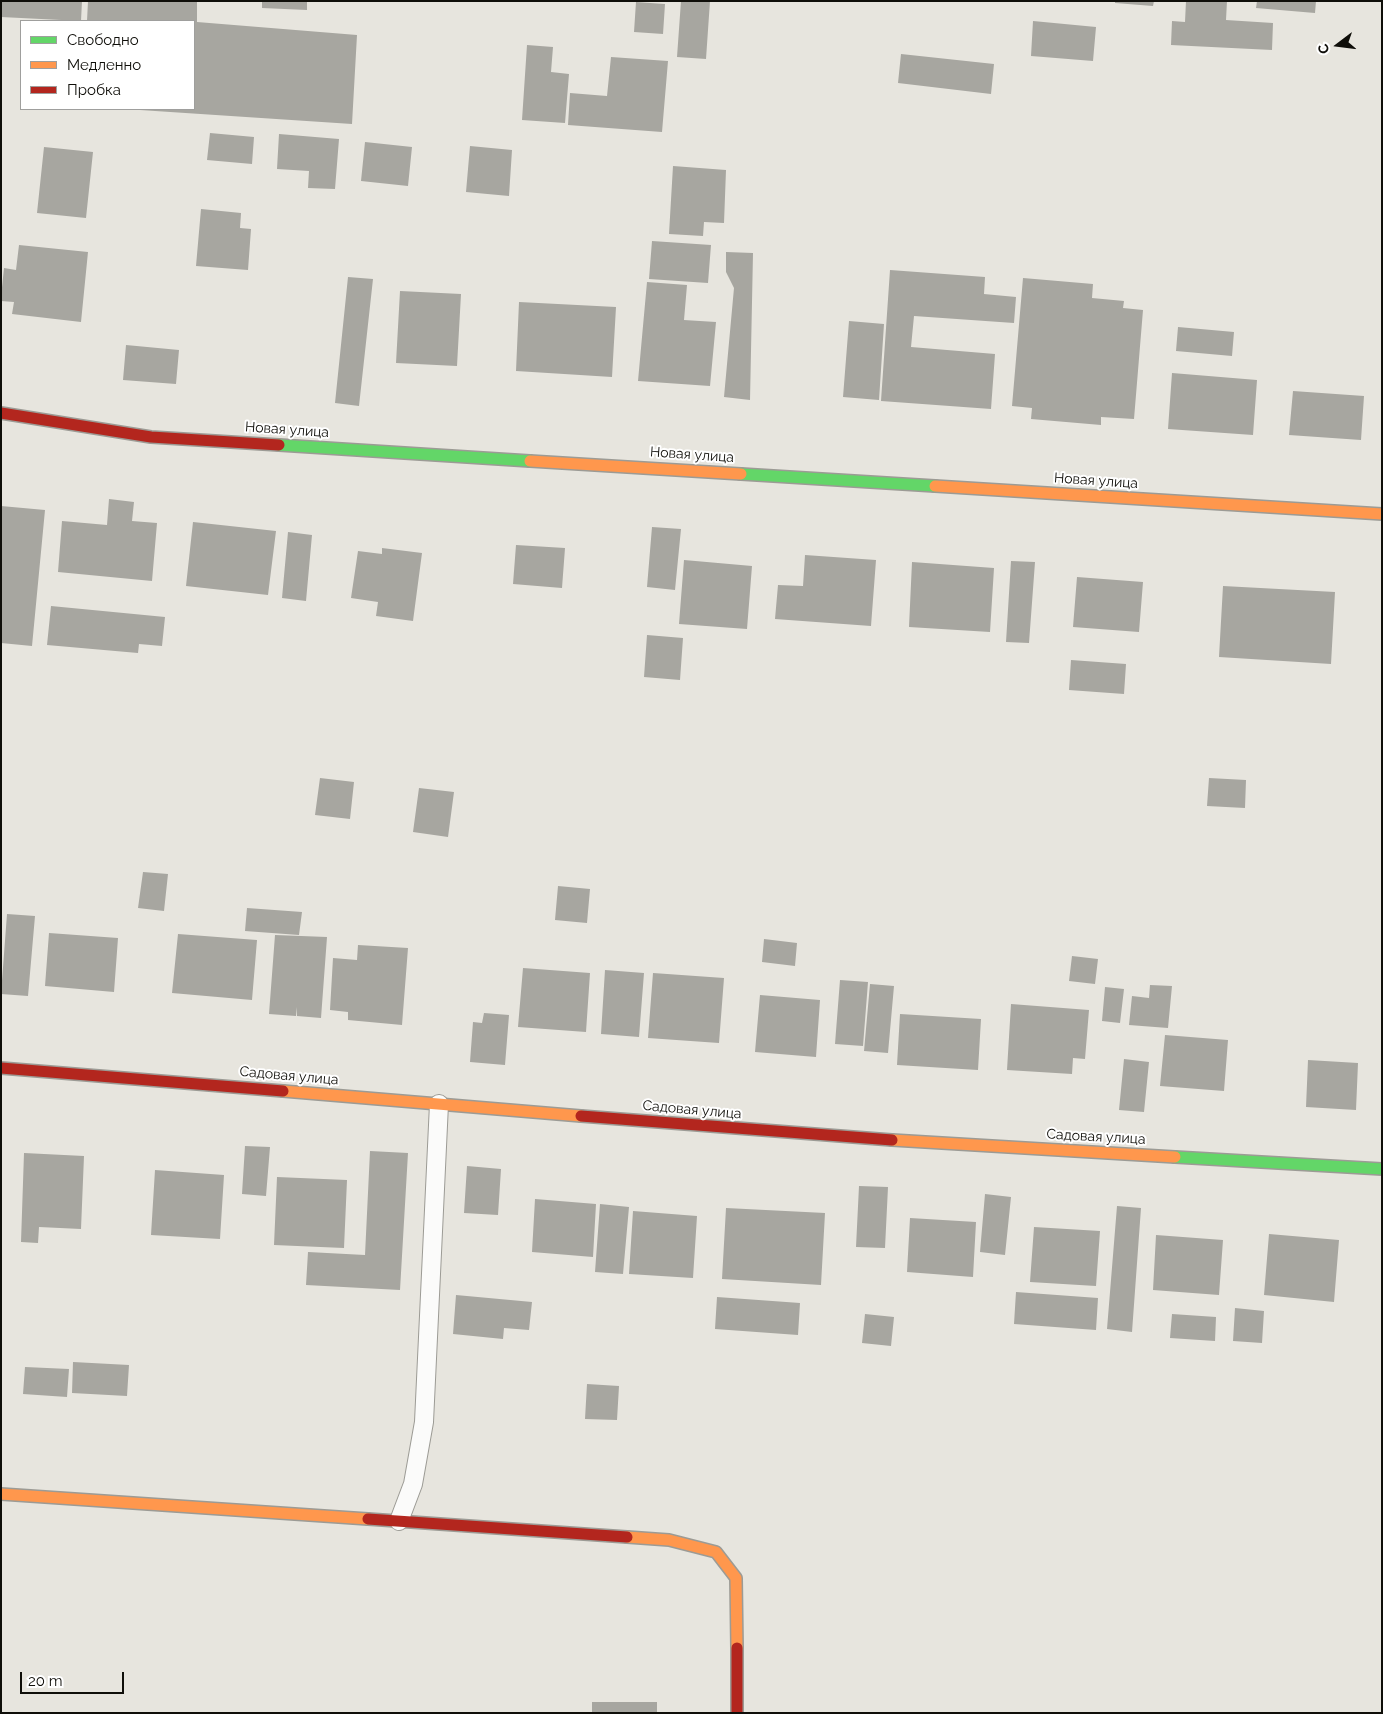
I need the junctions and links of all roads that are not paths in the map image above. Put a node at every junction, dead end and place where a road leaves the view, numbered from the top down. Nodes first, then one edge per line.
1 (1, 413) edge
2 (1382, 514) edge
3 (1, 1068) edge
4 (438, 1104) junction
5 (1382, 1169) edge
6 (1, 1494) edge
7 (399, 1521) junction
8 (736, 1713) edge

1 - 2 street, Новая улица
3 - 4 street, Садовая улица
4 - 5 street, Садовая улица
4 - 7 lane
6 - 7 street
7 - 8 street

